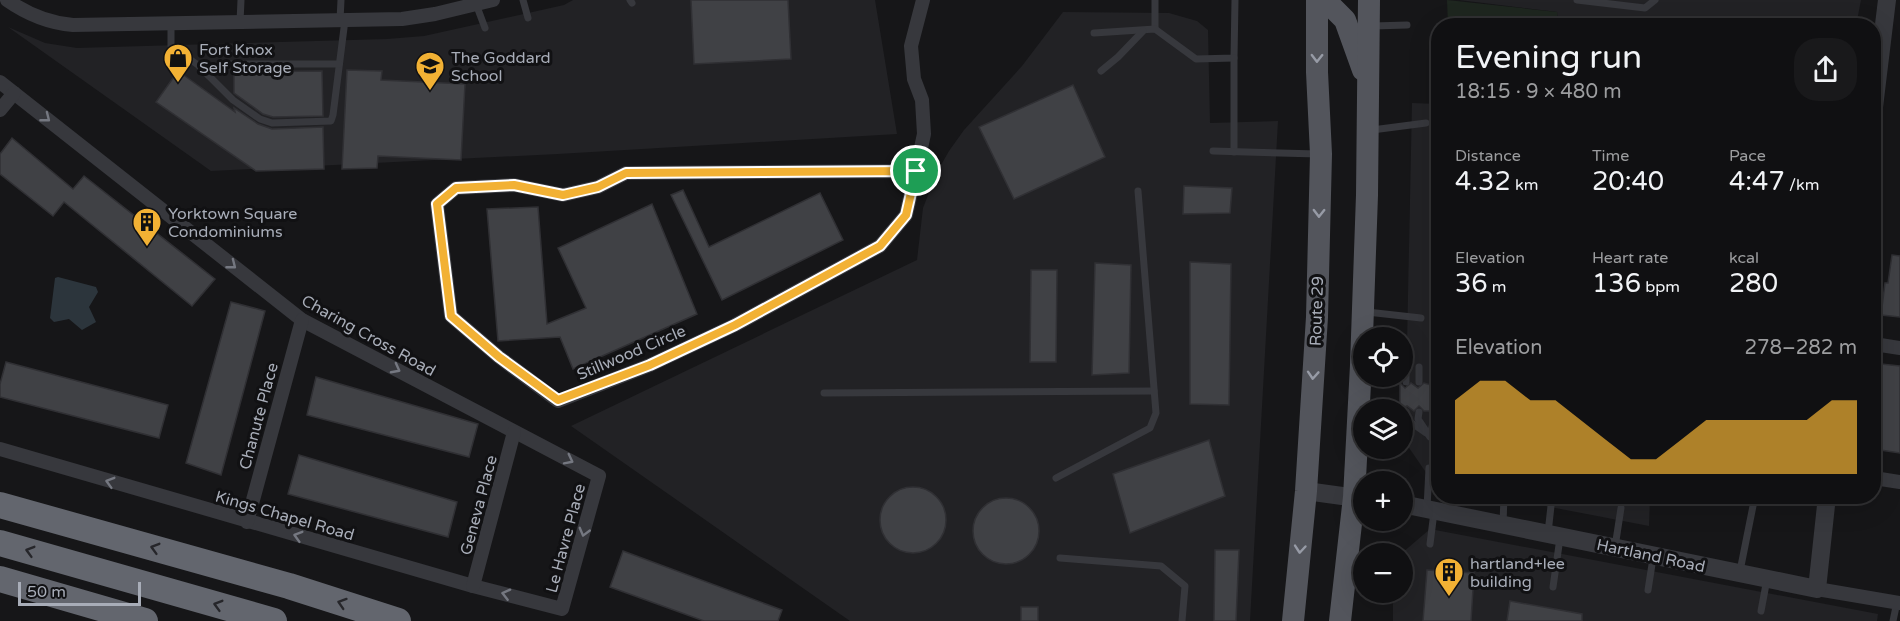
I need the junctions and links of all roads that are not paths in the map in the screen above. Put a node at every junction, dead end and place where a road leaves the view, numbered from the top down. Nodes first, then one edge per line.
1 (241, 0) edge
2 (341, 0) edge
3 (523, 0) edge
4 (924, 0) edge
5 (1155, 0) edge
6 (1235, 0) edge
7 (1317, 0) edge
8 (1325, 0) edge
9 (1369, 0) edge
10 (1577, 0) edge
11 (1655, 0) edge
12 (1887, 0) edge
13 (13, 2) edge
14 (485, 2) edge
15 (528, 18) dead end
16 (343, 20) junction
17 (240, 22) junction
18 (171, 23) junction
19 (1407, 25) dead end
20 (1369, 26) junction
21 (485, 28) dead end
22 (1155, 29) junction
23 (1143, 31) junction
24 (1094, 33) dead end
25 (1881, 49) edge
26 (1234, 58) junction
27 (339, 64) junction
28 (1101, 72) dead end
29 (208, 75) junction
30 (0, 82) edge
31 (1368, 86) junction
32 (14, 93) junction
33 (0, 110) edge
34 (1425, 123) dead end
35 (1369, 130) junction
36 (1213, 151) dead end
37 (1234, 152) junction
38 (1321, 154) junction
39 (916, 171) junction
40 (1138, 190) dead end
41 (1363, 312) junction
42 (1421, 318) dead end
43 (302, 320) junction
44 (1363, 327) edge
45 (1881, 345) edge
46 (1900, 348) edge
47 (1419, 367) dead end
48 (1419, 382) dead end
49 (1362, 387) edge
50 (1154, 391) junction
51 (824, 393) dead end
52 (1419, 412) dead end
53 (1413, 424) edge
54 (514, 432) junction
55 (1431, 432) edge
56 (1430, 437) junction
57 (0, 449) edge
58 (1429, 468) dead end
59 (1360, 471) edge
60 (599, 476) joint
61 (1056, 478) dead end
62 (1881, 479) edge
63 (1900, 482) edge
64 (1306, 491) junction
65 (1353, 497) edge
66 (1504, 504) edge
67 (1553, 504) edge
68 (1753, 504) edge
69 (1826, 504) edge
70 (0, 506) edge
71 (1413, 506) edge
72 (1621, 508) dead end
73 (1431, 509) junction
74 (247, 522) junction
75 (1503, 524) junction
76 (1354, 531) edge
77 (1555, 534) junction
78 (0, 543) edge
79 (1430, 544) dead end
80 (1615, 547) junction
81 (1654, 555) junction
82 (1060, 558) dead end
83 (1740, 573) junction
84 (0, 579) edge
85 (1767, 579) junction
86 (472, 586) junction
87 (1553, 586) dead end
88 (1817, 589) junction
89 (1648, 590) dead end
90 (1898, 602) edge
91 (562, 609) joint
92 (1761, 611) dead end
93 (145, 621) edge
94 (274, 621) edge
95 (398, 621) edge
96 (1182, 621) edge
97 (1293, 621) edge
98 (1340, 621) edge
99 (1893, 621) edge

1 - 17 lane
2 - 16 lane
3 - 15 lane
4 - 39 street, Stillwood Circle
5 - 22 lane
6 - 26 lane
7 -> 38 main road, Route 29
8 - 31 main road
9 - 20 main road
10 - 11 lane
12 - 25 street
13 - 18 street
14 - 16 street
14 - 21 lane
16 - 17 street
16 - 27 lane
17 - 18 street
18 - 29 lane
19 - 20 lane
20 - 31 main road
22 - 23 lane
22 - 26 lane
23 - 24 lane
23 - 28 lane
26 - 37 lane
27 - 29 lane
27 - 29 lane
30 - 32 street, Charing Cross Road
31 - 35 main road
32 - 33 street
32 -> 43 street, Charing Cross Road
34 - 35 lane
35 - 41 main road
36 - 37 lane
37 - 38 lane
38 -> 64 main road, Route 29
39 - 39 street, Stillwood Circle
40 - 50 lane
41 - 42 lane
41 - 44 main road
43 -> 54 street, Charing Cross Road
43 - 74 street, Chanute Place
45 - 46 street
47 - 48 lane
49 - 59 main road
50 - 51 lane
50 - 61 lane
52 - 56 lane
53 - 56 lane
54 -> 60 street, Charing Cross Road
54 - 86 street, Geneva Place
55 - 56 lane
74 -> 57 street, Kings Chapel Road
58 - 73 lane
60 -> 91 street, Le Havre Place
62 - 63 street
64 - 65 street
64 -> 97 main road, Route 29
66 - 75 lane
67 - 77 lane
68 - 83 lane
69 - 88 street
95 -> 70 highway
71 - 73 street, Hartland Road
72 - 80 lane
73 - 75 street, Hartland Road
73 - 79 lane
86 -> 74 street, Kings Chapel Road
75 - 77 street, Hartland Road
76 - 98 main road
77 - 80 street, Hartland Road
77 - 87 lane
94 -> 78 highway
80 - 81 street, Hartland Road
81 - 83 street, Hartland Road
81 - 89 lane
82 - 96 lane
83 - 85 street, Hartland Road
84 - 93 highway
85 - 88 street, Hartland Road
85 - 92 lane
91 -> 86 street, Kings Chapel Road
88 - 90 street, Hartland Road
90 - 99 lane

